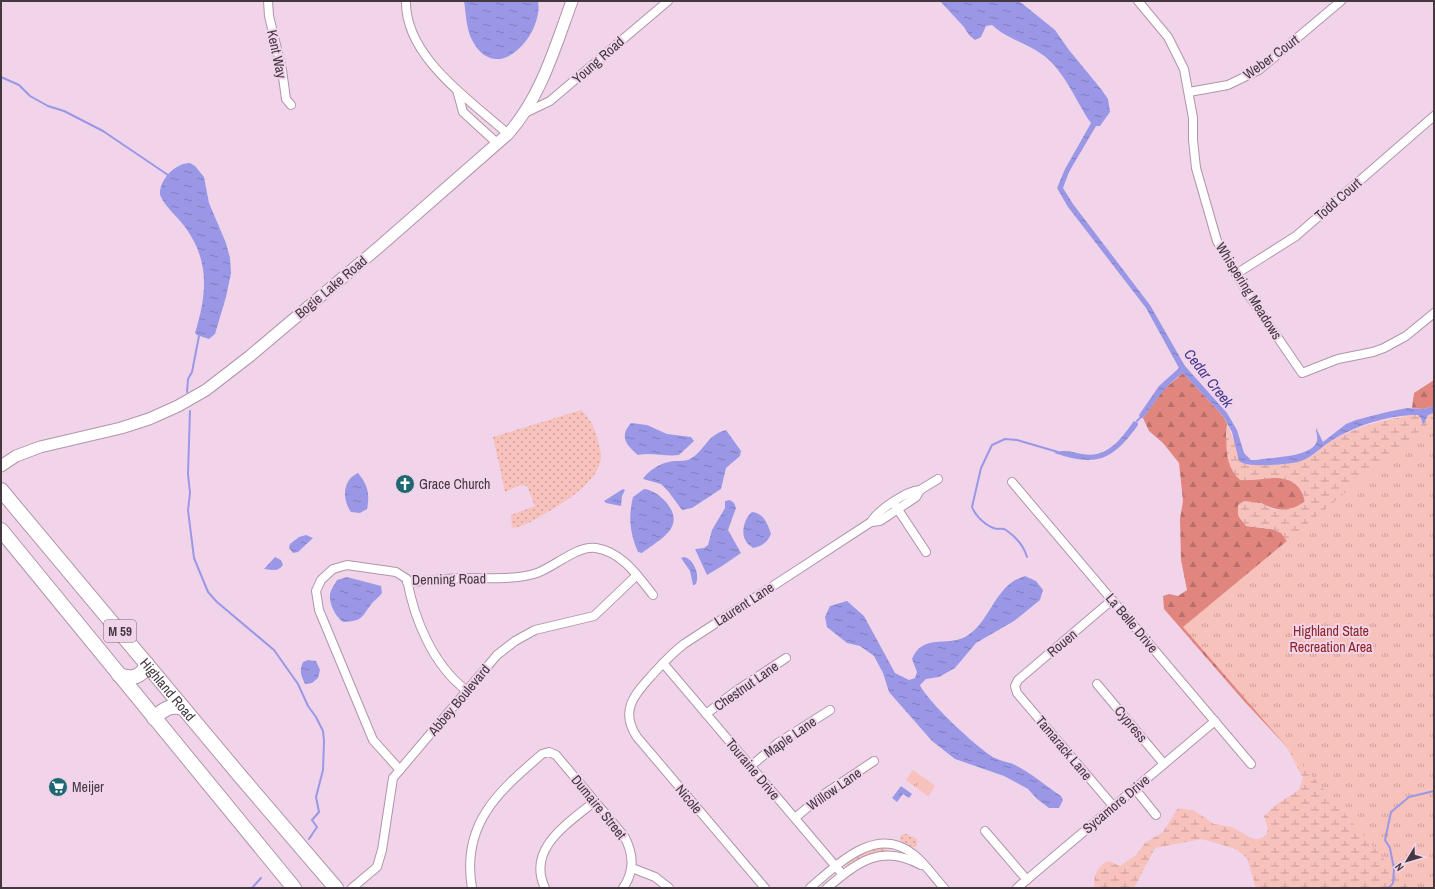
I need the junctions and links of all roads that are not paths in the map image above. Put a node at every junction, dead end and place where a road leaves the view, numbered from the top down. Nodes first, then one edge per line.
1 (268, 1) edge
2 (406, 1) edge
3 (572, 1) edge
4 (668, 1) edge
5 (1138, 1) edge
6 (1341, 1) edge
7 (457, 90) junction
8 (1189, 92) junction
9 (291, 105) dead end
10 (525, 112) junction
11 (1434, 116) edge
12 (508, 134) junction
13 (498, 144) junction
14 (1236, 274) junction
15 (1434, 313) edge
16 (1, 466) edge
17 (938, 479) dead end
18 (1012, 482) dead end
19 (1, 490) edge
20 (896, 506) junction
21 (1, 530) edge
22 (926, 552) dead end
23 (637, 575) junction
24 (407, 582) junction
25 (653, 595) dead end
26 (1112, 600) junction
27 (786, 658) dead end
28 (663, 663) junction
29 (147, 664) junction
30 (119, 675) junction
31 (1097, 684) dead end
32 (1015, 688) joint
33 (466, 690) junction
34 (631, 702) joint
35 (183, 708) junction
36 (830, 710) dead end
37 (706, 714) junction
38 (154, 718) junction
39 (1215, 721) junction
40 (874, 761) dead end
41 (1164, 764) junction
42 (1251, 764) dead end
43 (751, 766) junction
44 (400, 770) junction
45 (1135, 789) junction
46 (595, 801) junction
47 (1114, 807) junction
48 (1156, 815) dead end
49 (795, 818) junction
50 (985, 831) dead end
51 (836, 866) junction
52 (632, 868) junction
53 (928, 870) junction
54 (843, 875) junction
55 (1027, 880) junction
56 (294, 888) edge
57 (336, 888) edge
58 (352, 888) edge
59 (472, 888) edge
60 (545, 888) edge
61 (623, 888) edge
62 (669, 888) edge
63 (765, 888) edge
64 (810, 888) edge
65 (827, 888) edge
66 (944, 888) edge
67 (1017, 888) edge

1 - 9 street, Kent Way
2 - 7 street
3 - 10 main road, Bogie Lake Road
4 - 10 street, Young Road
5 - 8 street, Whispering Meadows
6 - 8 street, Weber Court
7 - 12 street
7 - 13 street
8 - 14 street, Whispering Meadows
10 - 12 main road, Bogie Lake Road
11 - 14 street, Todd Court
12 - 13 main road, Bogie Lake Road
13 - 16 main road, Bogie Lake Road
14 - 15 street, Whispering Meadows
17 - 20 street, Laurent Lane
18 - 26 street, La Belle Drive
19 - 29 highway, Highland Road / M 59
20 - 22 street
20 - 28 street, Laurent Lane
21 - 30 highway, Highland Road / M 59
23 - 24 street, Denning Road
23 - 25 street, Denning Road
23 - 33 street, Abbey Boulevard
24 - 33 street
24 - 44 street, Denning Road
26 - 32 street, Rouen
26 - 39 street, La Belle Drive
27 - 37 street, Chestnut Lane
28 - 34 street, Laurent Lane
28 - 37 street, Touraine Drive
29 - 30 highway
29 - 35 highway, Highland Road / M 59
30 - 38 highway, Highland Road / M 59
31 - 41 street, Cypress
32 - 47 street, Tamarack Lane
33 - 44 street, Abbey Boulevard
34 - 63 street, Nicole
35 - 38 highway
35 - 57 highway, Highland Road / M 59
36 - 43 street, Maple Lane
37 - 43 street, Touraine Drive
38 - 56 highway, Highland Road / M 59
39 - 41 street, Sycamore Drive
39 - 42 street, La Belle Drive
40 - 49 street, Willow Lane
41 - 45 street, Sycamore Drive
43 - 49 street, Touraine Drive
44 - 58 street, Abbey Boulevard
45 - 47 street, Sycamore Drive
45 - 48 street
46 - 52 street, Dumaire Street
46 - 59 street, Dumaire Street
46 - 60 street
47 - 55 street, Sycamore Drive
49 - 51 street, Touraine Drive
50 - 55 street
51 - 53 street
51 - 54 street, Touraine Drive
51 - 64 street
52 - 61 street
52 - 62 street
53 - 54 street
53 - 66 street
54 - 65 street
55 - 67 street, Sycamore Drive

